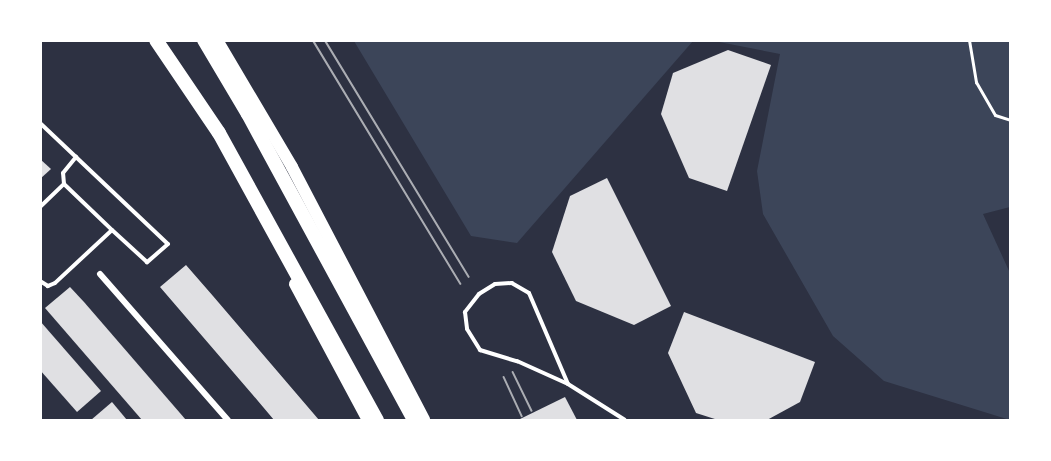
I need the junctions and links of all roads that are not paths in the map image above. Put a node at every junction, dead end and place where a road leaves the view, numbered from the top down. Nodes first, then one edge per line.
1 (156, 40) edge
2 (163, 40) edge
3 (204, 40) edge
4 (217, 40) edge
5 (40, 123) edge
6 (76, 157) junction
7 (64, 184) junction
8 (40, 207) edge
9 (112, 230) junction
10 (100, 274) dead end
11 (40, 281) edge
12 (568, 384) junction
13 (228, 420) edge
14 (368, 420) edge
15 (377, 420) edge
16 (414, 420) edge
17 (424, 420) edge
18 (625, 420) edge

1 - 15 highway
2 - 14 main road
3 - 16 highway
4 - 17 main road
5 - 6 lane
6 - 7 lane
6 - 9 lane
7 - 8 lane
7 - 9 lane
9 - 11 lane
10 - 13 street
12 - 12 lane
12 - 18 lane

